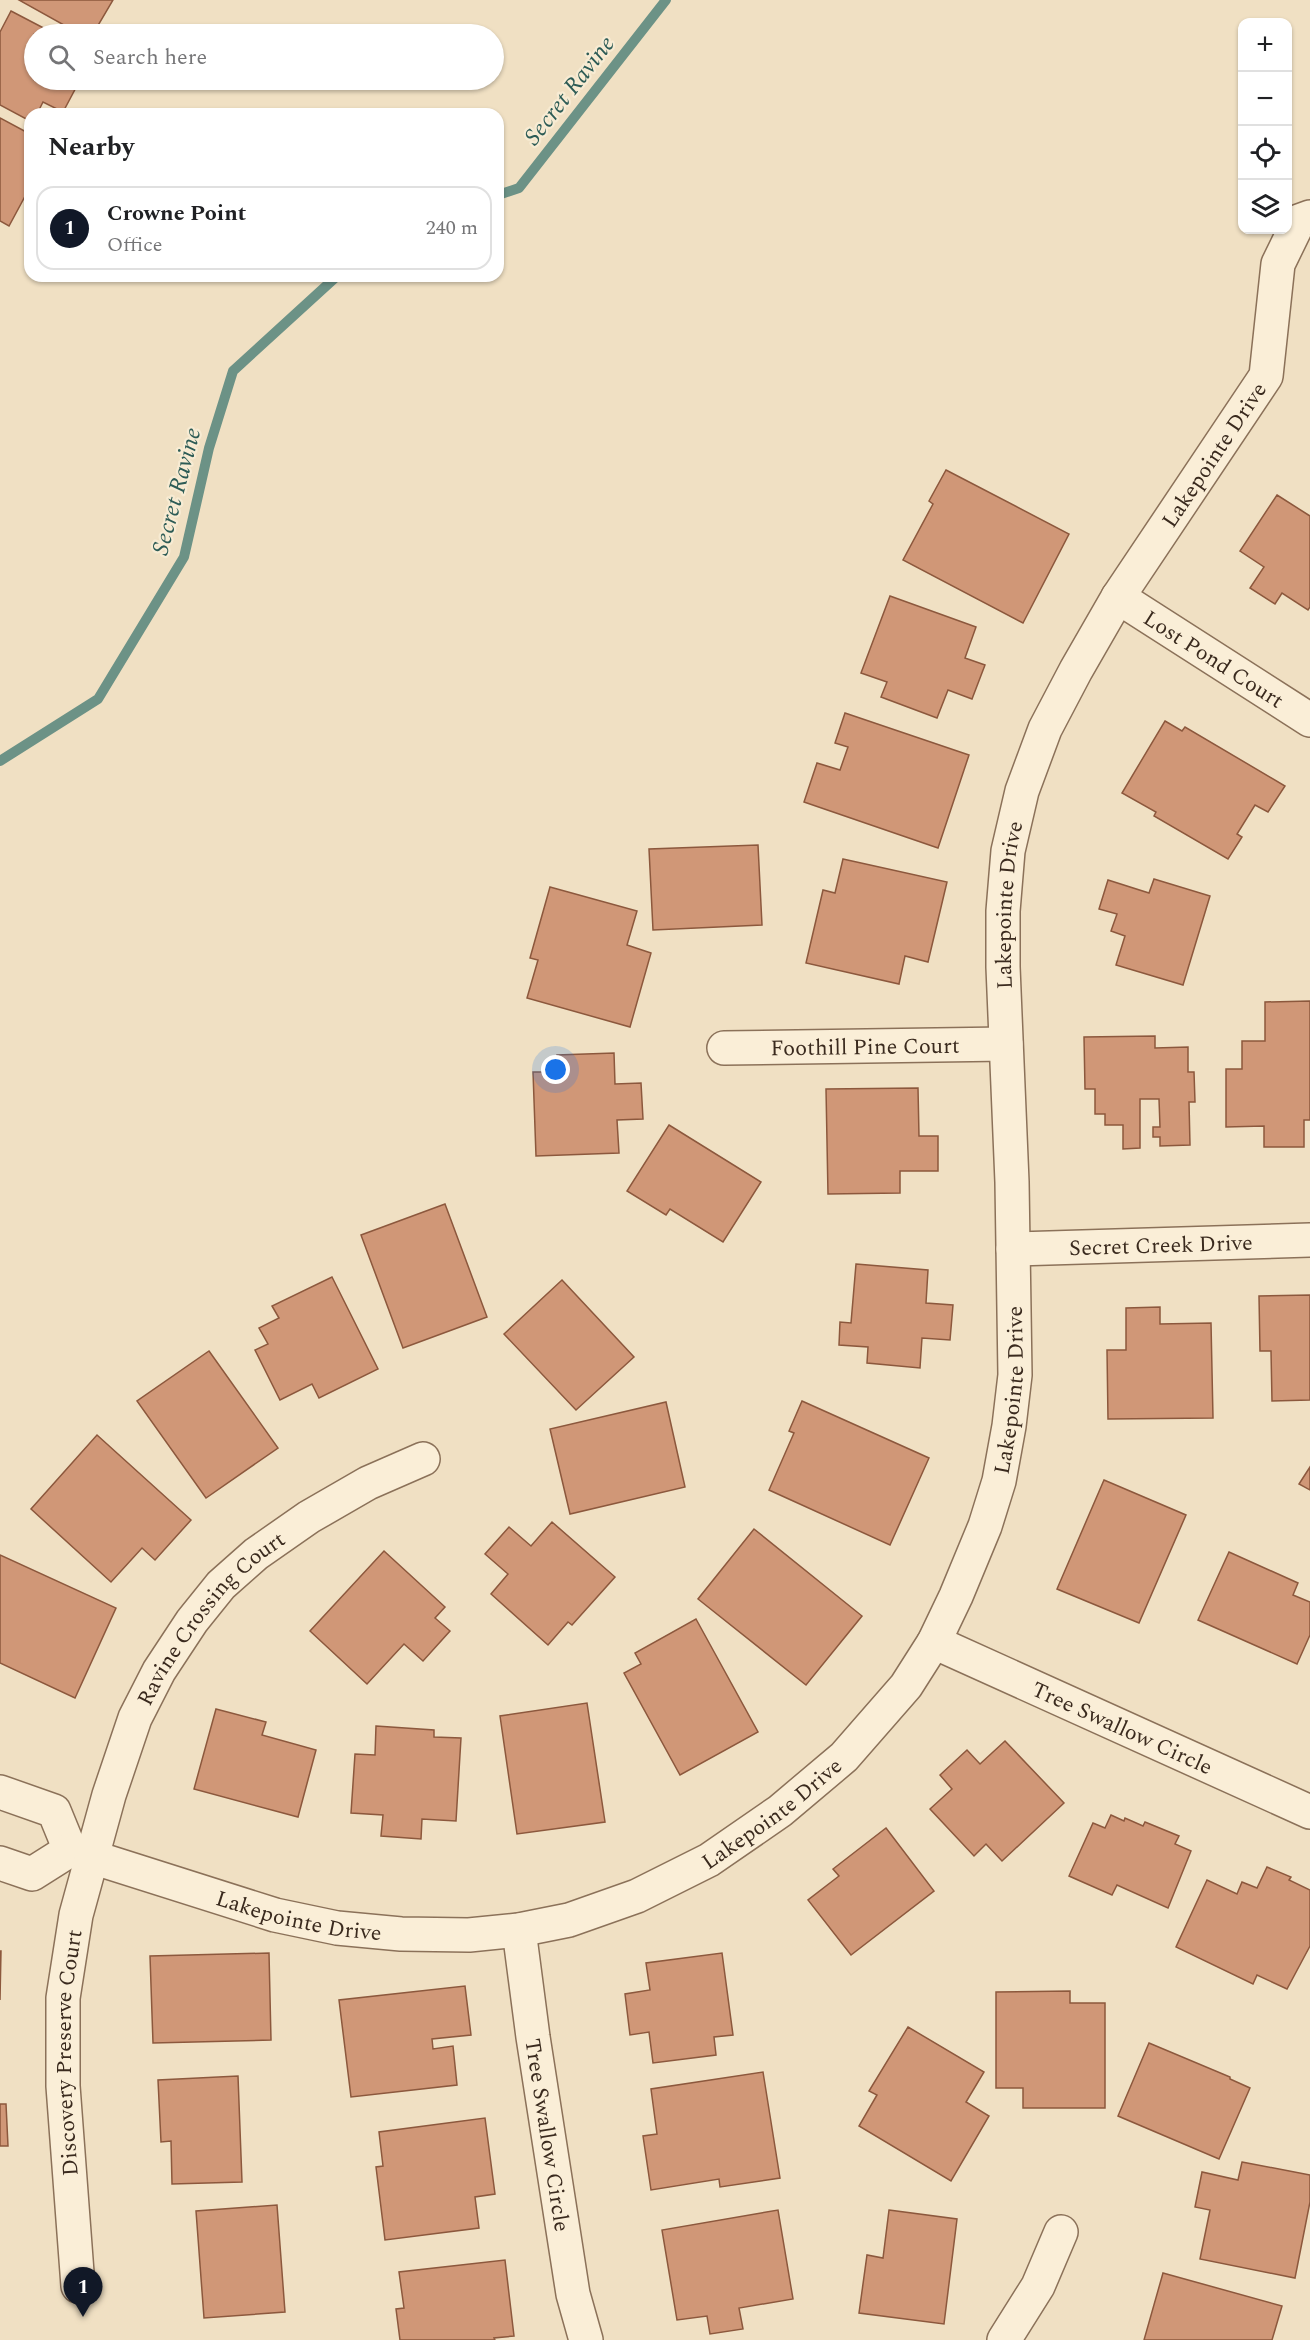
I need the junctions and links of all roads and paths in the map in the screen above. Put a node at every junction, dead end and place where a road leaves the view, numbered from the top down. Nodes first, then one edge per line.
1 (1305, 219) edge
2 (1118, 597) junction
3 (1310, 720) edge
4 (1006, 1044) junction
5 (724, 1048) dead end
6 (1310, 1240) edge
7 (1013, 1249) junction
8 (423, 1459) dead end
9 (934, 1642) junction
10 (0, 1792) edge
11 (1310, 1812) edge
12 (81, 1853) junction
13 (0, 1863) edge
14 (519, 1930) junction
15 (1061, 2232) dead end
16 (78, 2286) dead end
17 (586, 2340) edge
18 (1004, 2340) edge

1 - 2 street, Lakepointe Drive
2 - 3 street, Lost Pond Court
2 - 4 street, Lakepointe Drive
4 - 5 street, Foothill Pine Court
4 - 7 street, Lakepointe Drive
6 - 7 street, Secret Creek Drive
7 - 9 street, Lakepointe Drive
8 - 12 street, Ravine Crossing Court
9 - 11 street, Tree Swallow Circle
9 - 14 street, Lakepointe Drive
10 - 12 street
12 - 13 street
12 - 14 street, Lakepointe Drive
12 - 16 street, Discovery Preserve Court
14 - 17 street, Tree Swallow Circle
15 - 18 street

